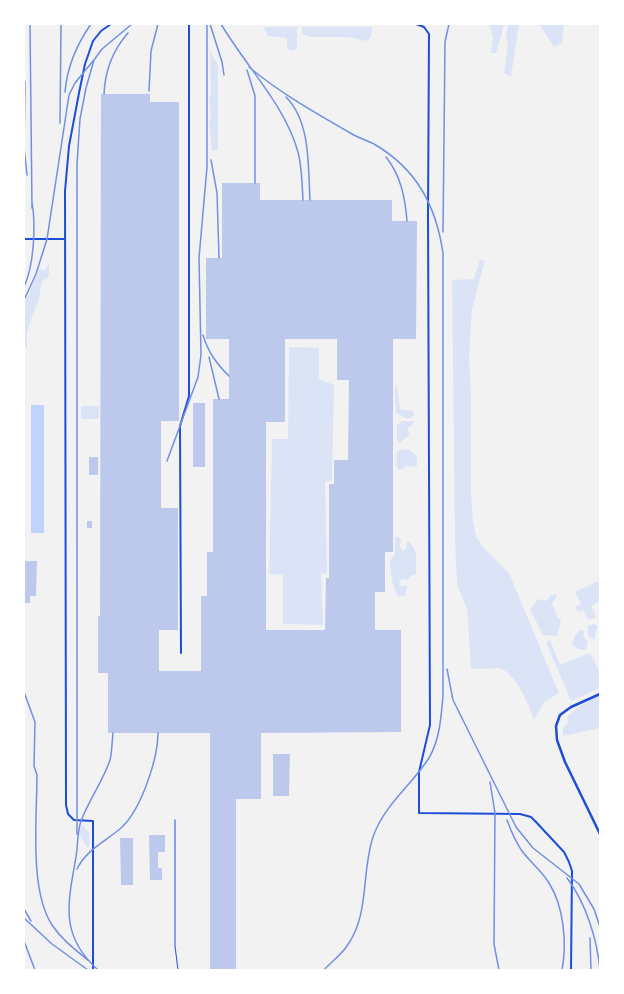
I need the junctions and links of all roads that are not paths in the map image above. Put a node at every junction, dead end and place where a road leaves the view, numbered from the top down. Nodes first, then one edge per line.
1 (149, 24) edge
2 (189, 24) edge
3 (416, 24) edge
4 (24, 239) edge
5 (65, 239) junction
6 (181, 653) dead end
7 (600, 694) edge
8 (175, 820) dead end
9 (600, 834) edge
10 (93, 970) edge
11 (178, 970) edge
12 (571, 970) edge

1 - 5 street
2 - 6 street
3 - 12 street
4 - 5 street
5 - 10 street
7 - 9 street
8 - 11 lane

